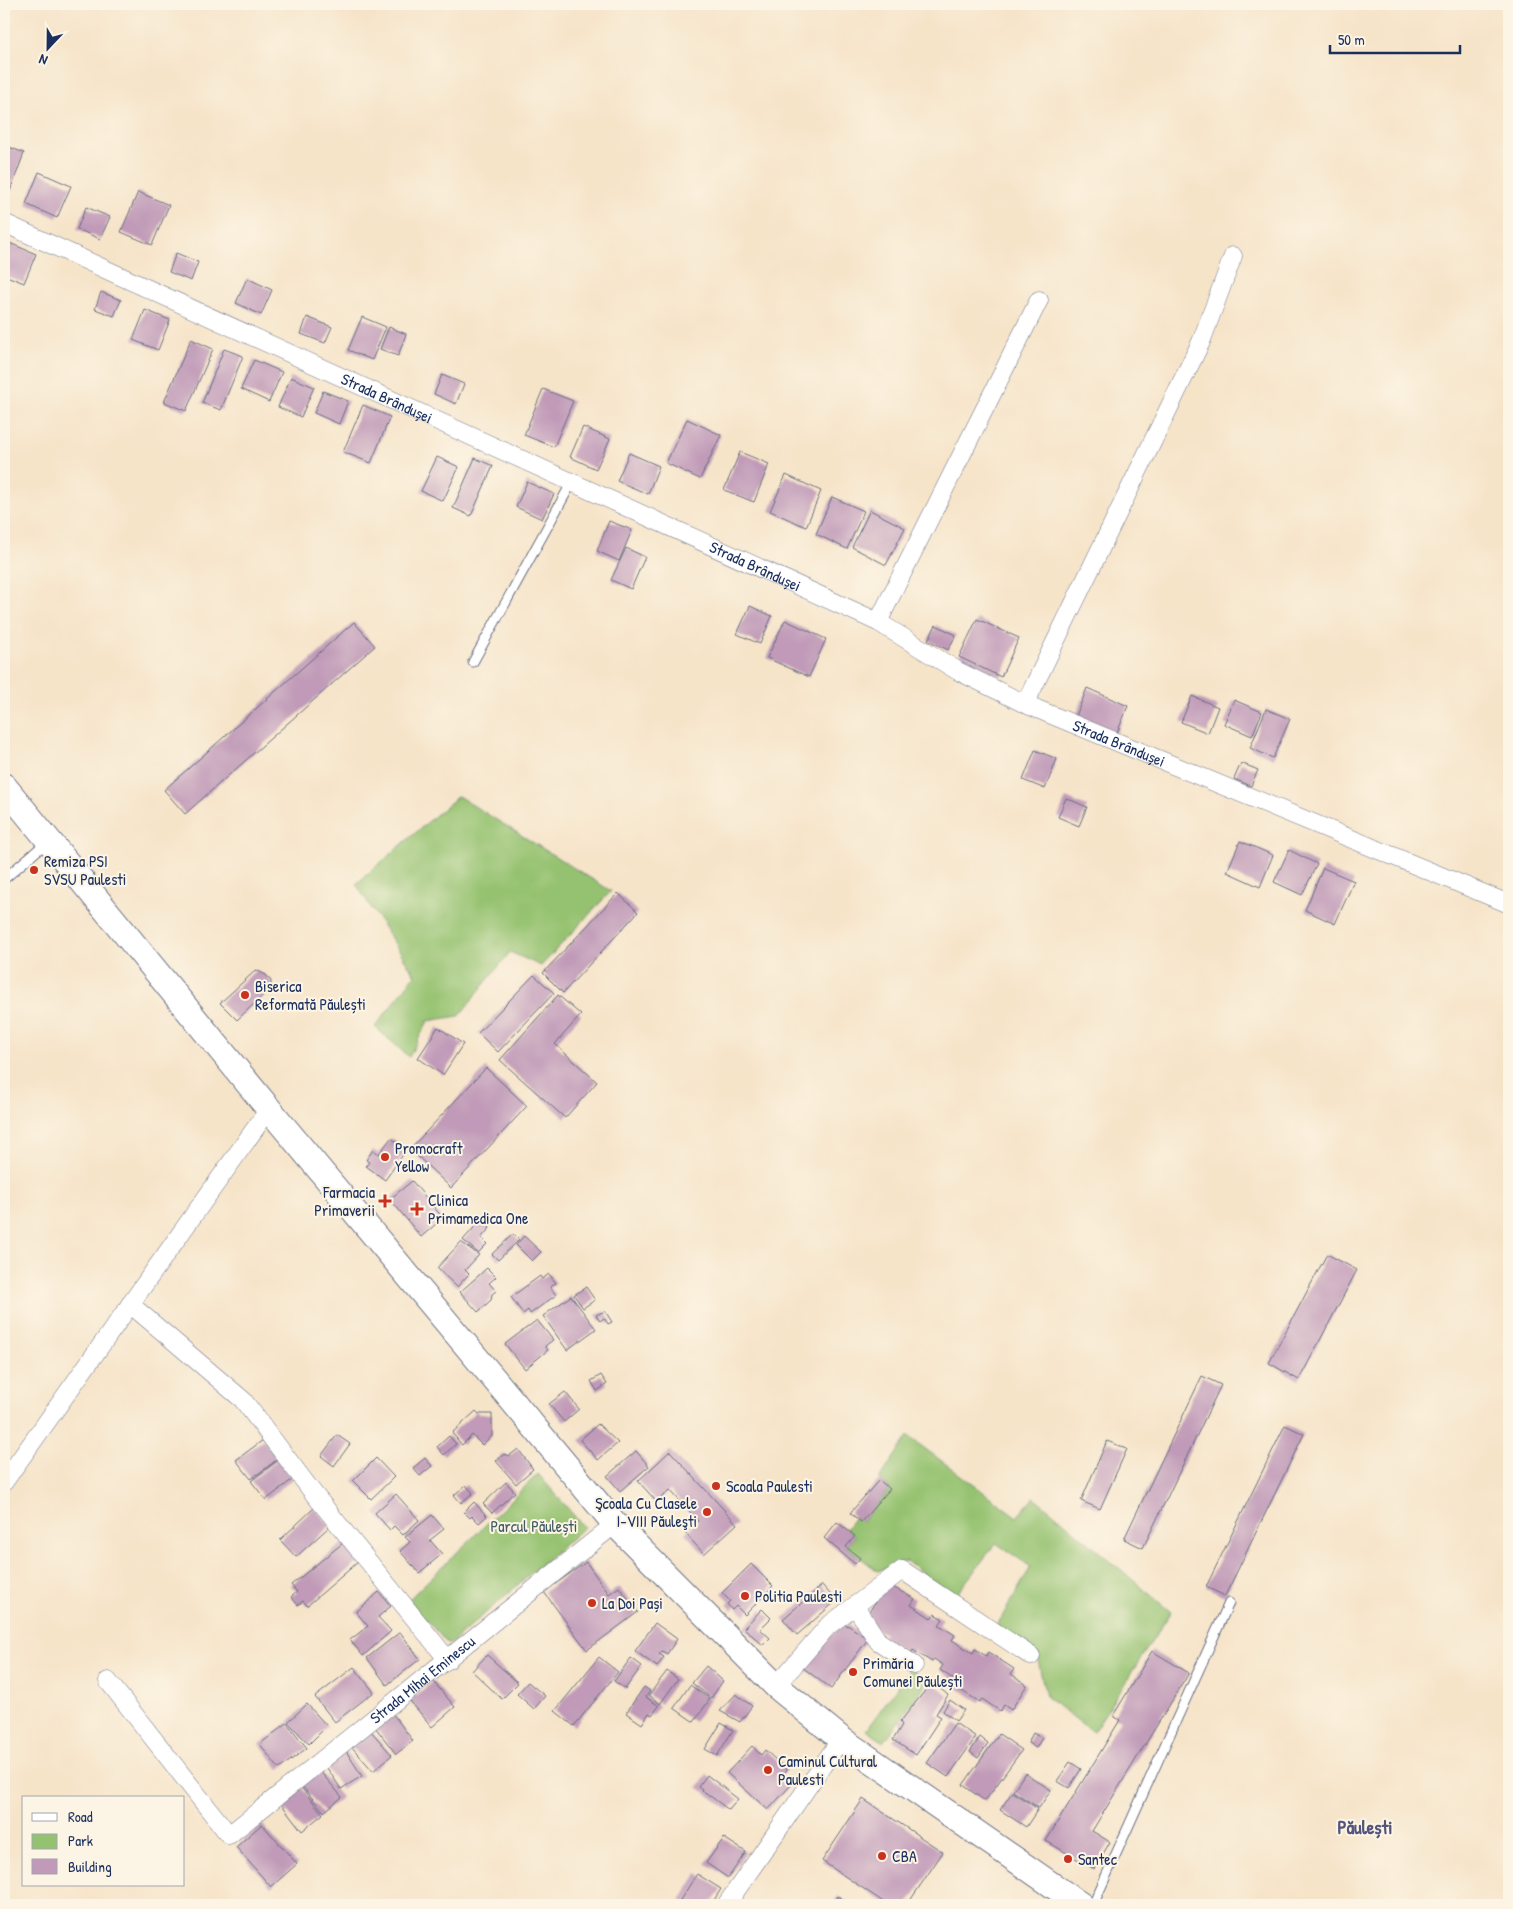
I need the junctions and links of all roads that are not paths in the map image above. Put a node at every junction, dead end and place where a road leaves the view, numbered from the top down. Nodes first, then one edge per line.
1 (4, 223) edge
2 (1233, 256) dead end
3 (1039, 300) dead end
4 (572, 482) junction
5 (878, 622) junction
6 (473, 662) dead end
7 (1025, 704) junction
8 (4, 786) edge
9 (49, 840) junction
10 (4, 879) edge
11 (1509, 904) edge
12 (269, 1110) junction
13 (130, 1304) junction
14 (4, 1482) edge
15 (615, 1524) junction
16 (1229, 1603) dead end
17 (856, 1606) junction
18 (1031, 1656) dead end
19 (448, 1660) junction
20 (914, 1665) dead end
21 (108, 1681) dead end
22 (776, 1686) junction
23 (841, 1739) junction
24 (726, 1905) edge
25 (1081, 1905) edge
26 (1092, 1905) edge

1 - 4 street, Strada Brândușei
2 - 7 street
3 - 5 street
4 - 5 street, Strada Brândușei
4 - 6 lane
5 - 7 street, Strada Brândușei
7 - 11 street, Strada Brândușei
8 - 9 main road
9 - 10 lane
9 - 12 main road
12 - 13 street
12 - 15 main road
13 - 14 street
13 - 19 street
15 - 19 street, Strada Mihai Eminescu
15 - 22 main road
16 - 26 lane
17 - 18 street
17 - 20 street
17 - 22 street
19 - 21 street, Strada Mihai Eminescu
22 - 23 main road
23 - 24 street
23 - 25 main road

